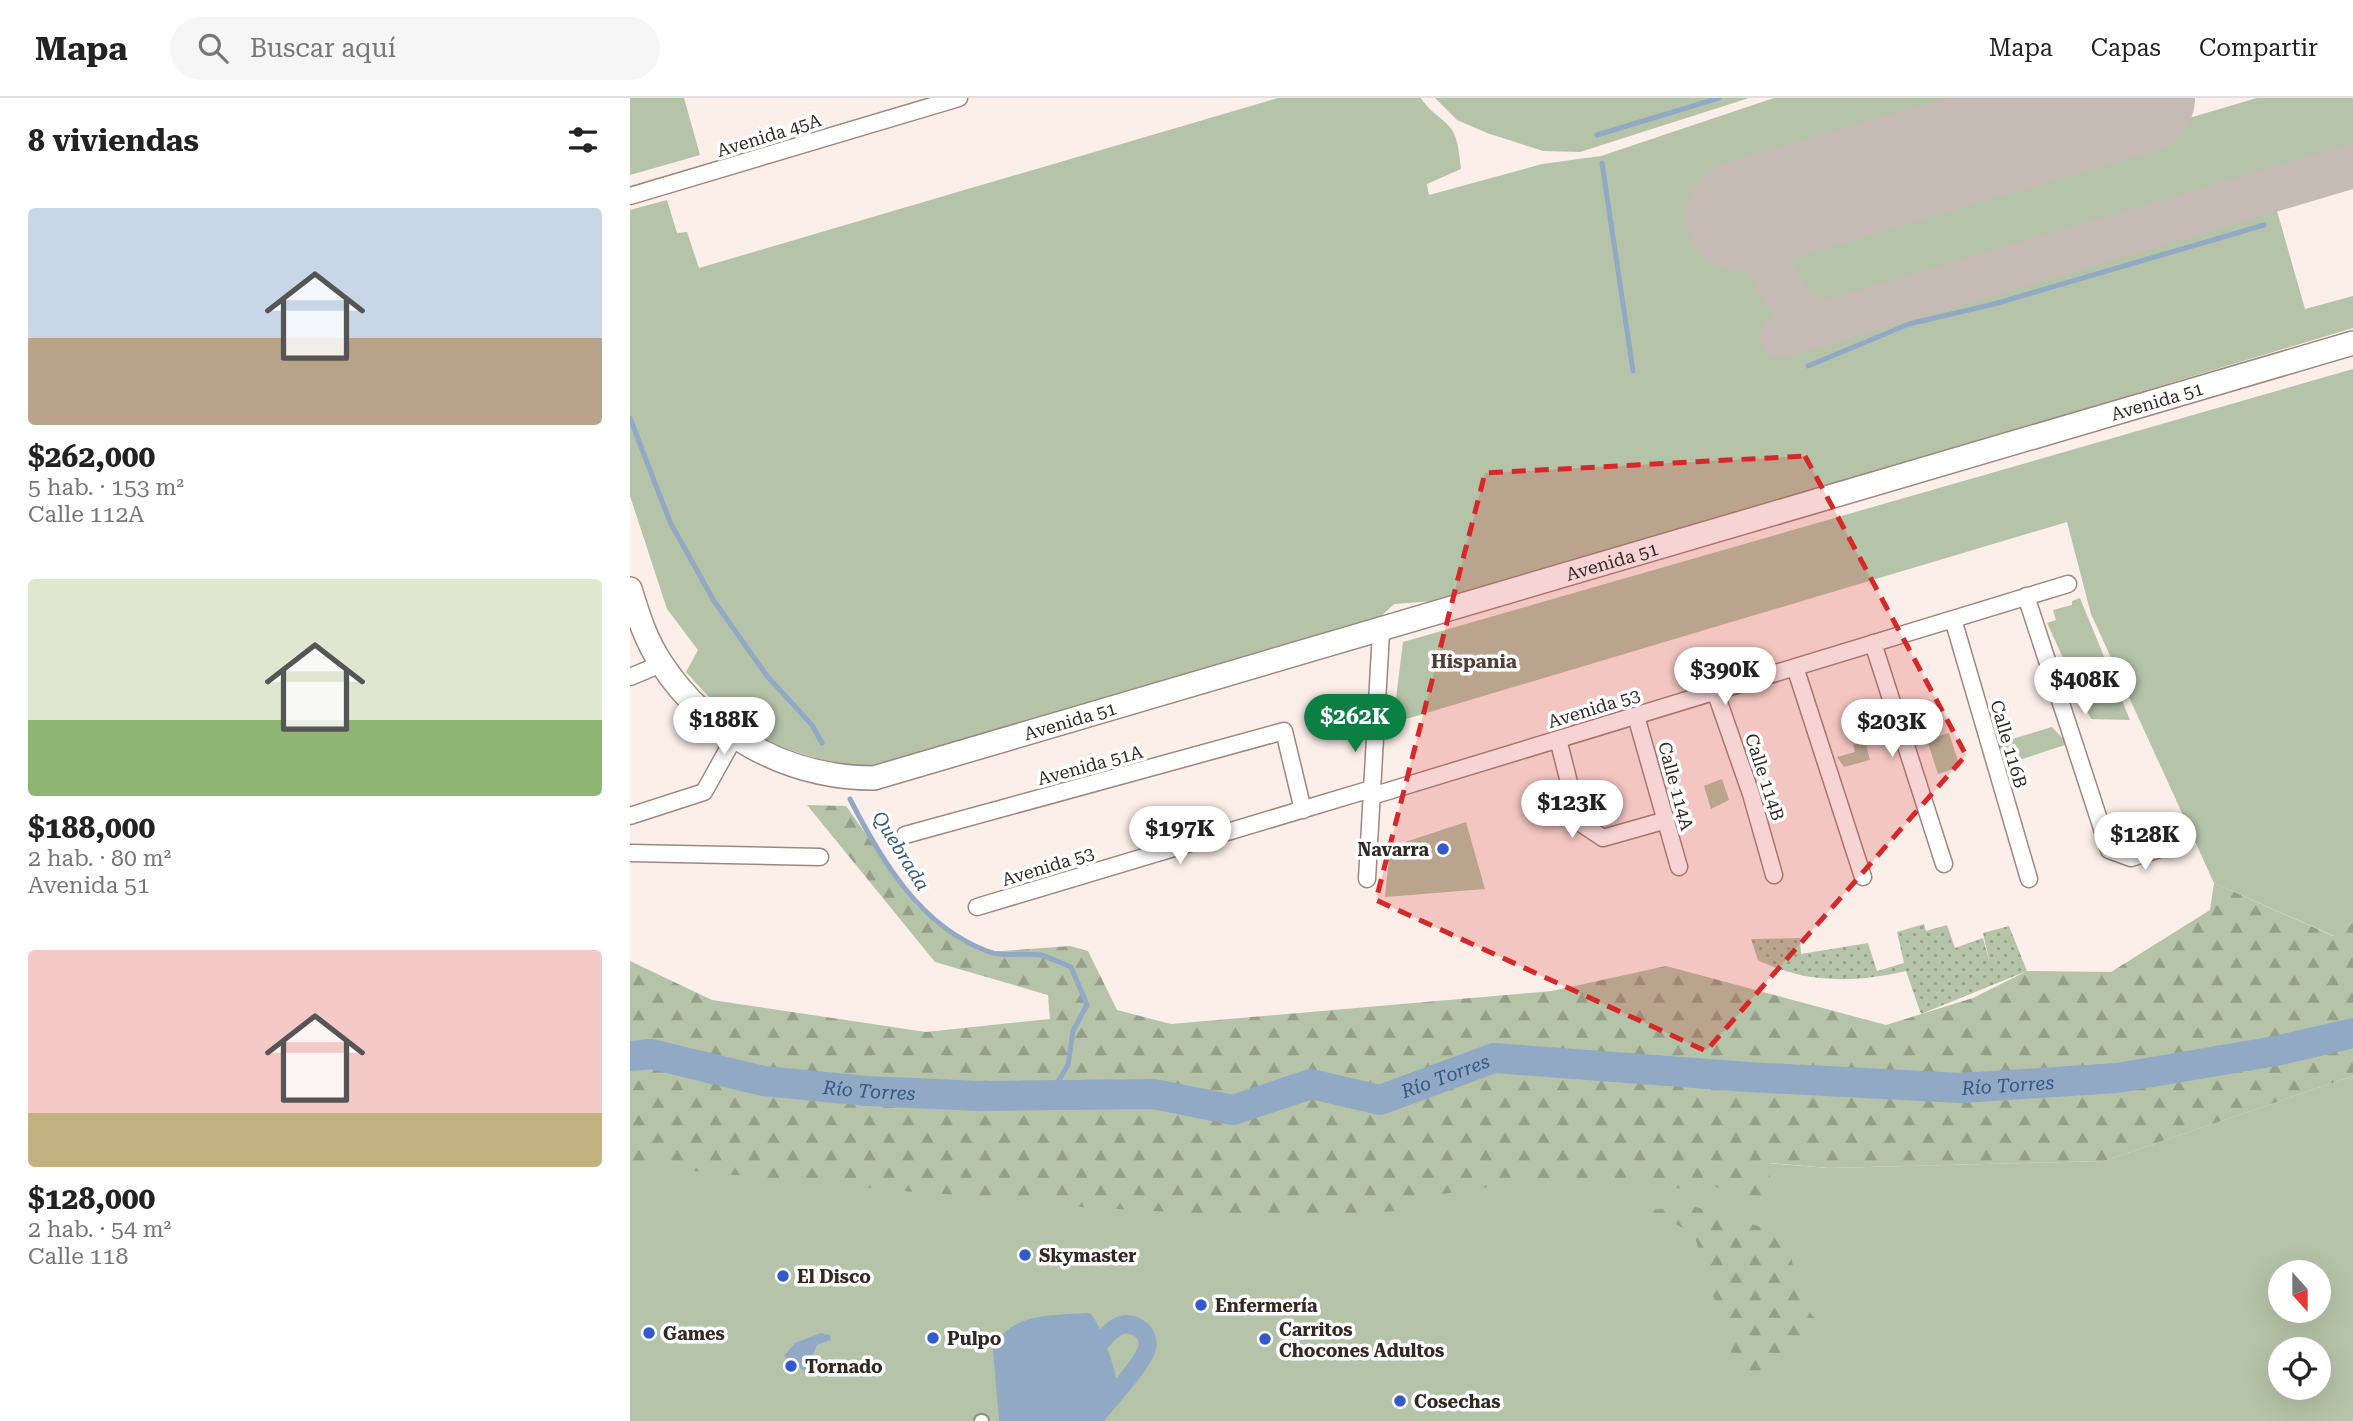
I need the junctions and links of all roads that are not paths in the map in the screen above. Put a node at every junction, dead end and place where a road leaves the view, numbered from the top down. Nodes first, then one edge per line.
1 (959, 98) edge
2 (630, 196) edge
3 (2353, 343) edge
4 (2068, 584) dead end
5 (630, 589) edge
6 (2026, 596) junction
7 (1953, 619) junction
8 (1381, 632) junction
9 (1873, 643) junction
10 (661, 664) junction
11 (1795, 667) junction
12 (630, 677) edge
13 (1716, 691) junction
14 (1636, 716) junction
15 (734, 738) junction
16 (1559, 739) junction
17 (1371, 793) junction
18 (1303, 810) junction
19 (630, 816) edge
20 (1663, 821) junction
21 (905, 835) dead end
22 (2182, 842) dead end
23 (630, 853) edge
24 (820, 858) dead end
25 (1944, 864) dead end
26 (1679, 867) dead end
27 (1774, 875) dead end
28 (1863, 877) dead end
29 (1367, 879) dead end
30 (2029, 879) dead end
31 (977, 907) dead end

1 - 2 street, Avenida 45A
3 - 8 main road, Avenida 51
4 - 6 street, Avenida 53
5 - 10 main road, Avenida 51
6 - 7 street, Avenida 53
6 - 22 street
7 - 9 street, Avenida 53
7 - 30 street, Calle 116B
8 - 15 main road, Avenida 51
8 - 17 street
9 - 11 street, Avenida 53
9 - 25 street
10 - 12 street
10 - 15 main road, Avenida 51
11 - 13 street, Avenida 53
11 - 28 street
13 - 14 street, Avenida 53
13 - 27 street, Calle 114B
14 - 16 street, Avenida 53
14 - 20 street, Calle 114A
15 - 19 street
16 - 17 street, Avenida 53
16 - 20 street
17 - 18 street, Avenida 53
17 - 29 street
18 - 21 street, Avenida 51A
18 - 31 street, Avenida 53
20 - 26 street, Calle 114A
23 - 24 street

